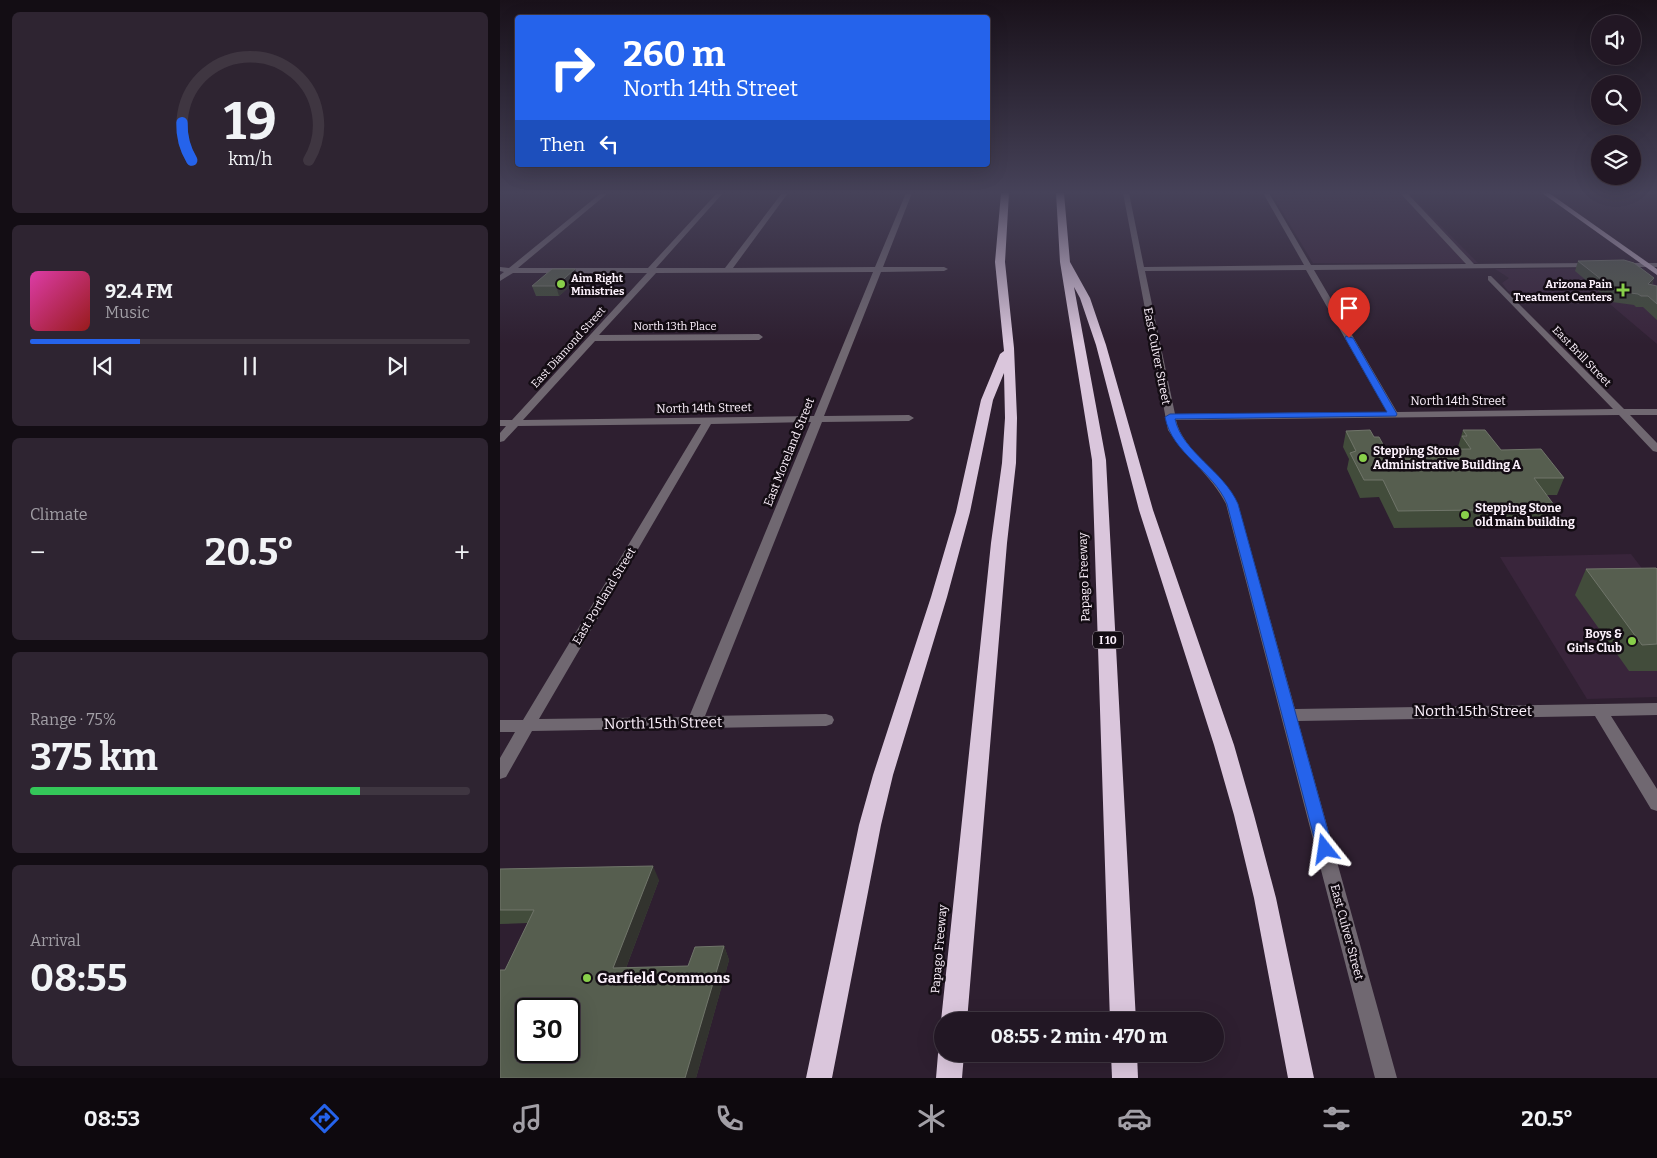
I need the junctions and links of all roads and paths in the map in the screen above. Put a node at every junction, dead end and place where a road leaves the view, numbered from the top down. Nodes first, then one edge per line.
1 (544, 243) edge
2 (676, 243) edge
3 (747, 243) edge
4 (888, 243) edge
5 (1001, 243) edge
6 (1064, 243) edge
7 (1135, 243) edge
8 (1295, 243) edge
9 (1451, 243) edge
10 (1616, 243) edge
11 (1065, 262) junction
12 (1599, 265) edge
13 (1609, 265) edge
14 (1646, 265) junction
15 (1657, 265) edge
16 (1472, 266) junction
17 (1308, 267) junction
18 (500, 269) edge
19 (877, 269) junction
20 (944, 269) dead end
21 (1140, 269) junction
22 (511, 270) junction
23 (652, 270) junction
24 (727, 270) junction
25 (1657, 273) edge
26 (1491, 278) dead end
27 (500, 279) edge
28 (759, 337) dead end
29 (592, 338) junction
30 (1009, 348) junction
31 (1621, 412) junction
32 (1657, 412) edge
33 (1393, 414) junction
34 (1170, 417) junction
35 (909, 418) dead end
36 (816, 419) junction
37 (708, 420) junction
38 (500, 423) edge
39 (515, 423) junction
40 (500, 439) edge
41 (1657, 449) edge
42 (1657, 709) edge
43 (1599, 710) junction
44 (1290, 715) junction
45 (826, 720) dead end
46 (695, 722) junction
47 (527, 725) junction
48 (500, 726) edge
49 (500, 772) edge
50 (1657, 804) edge
51 (955, 1012) edge
52 (1123, 1012) edge
53 (950, 1062) edge
54 (1124, 1062) edge
55 (820, 1078) edge
56 (949, 1078) edge
57 (1125, 1078) edge
58 (1301, 1078) edge
59 (1386, 1078) edge

1 - 22 street
2 - 23 street, East Diamond Street
3 - 24 street
4 - 19 street, East Moreland Street
5 - 30 highway, Papago Freeway
6 - 11 highway, Papago Freeway / I 10
7 - 21 street, East Culver Street
8 - 17 street
9 - 16 street
10 - 14 main road
11 - 52 highway, Papago Freeway / I 10
11 - 58 highway
12 - 16 street
13 - 14 street
14 - 15 street
14 - 25 main road
16 - 17 street
17 - 21 street
17 - 33 street
18 - 22 street
19 - 20 street
19 - 24 street
19 - 36 street, East Moreland Street
21 - 34 street, East Culver Street
22 - 23 street
22 - 27 street
23 - 24 street
23 - 29 street, East Diamond Street
26 - 31 street, East Brill Street
28 - 29 street, North 13th Place
29 - 39 street, East Diamond Street
30 - 51 highway, Papago Freeway
30 - 55 highway
31 - 32 street, North 14th Street
31 - 33 street, North 14th Street
31 - 41 street, East Brill Street
33 - 34 street, North 14th Street
34 - 44 street, East Culver Street
35 - 36 street, North 14th Street
36 - 37 street, North 14th Street
36 - 46 street, East Moreland Street
37 - 39 street, North 14th Street
37 - 47 street, East Portland Street
38 - 39 street, North 14th Street
39 - 40 street, East Diamond Street
42 - 43 street, North 15th Street
43 - 44 street, North 15th Street
43 - 50 street
44 - 59 street, East Culver Street
45 - 46 street, North 15th Street
46 - 47 street, North 15th Street
47 - 48 street, North 15th Street
47 - 49 street, East Portland Street
53 - 56 highway
54 - 57 highway

